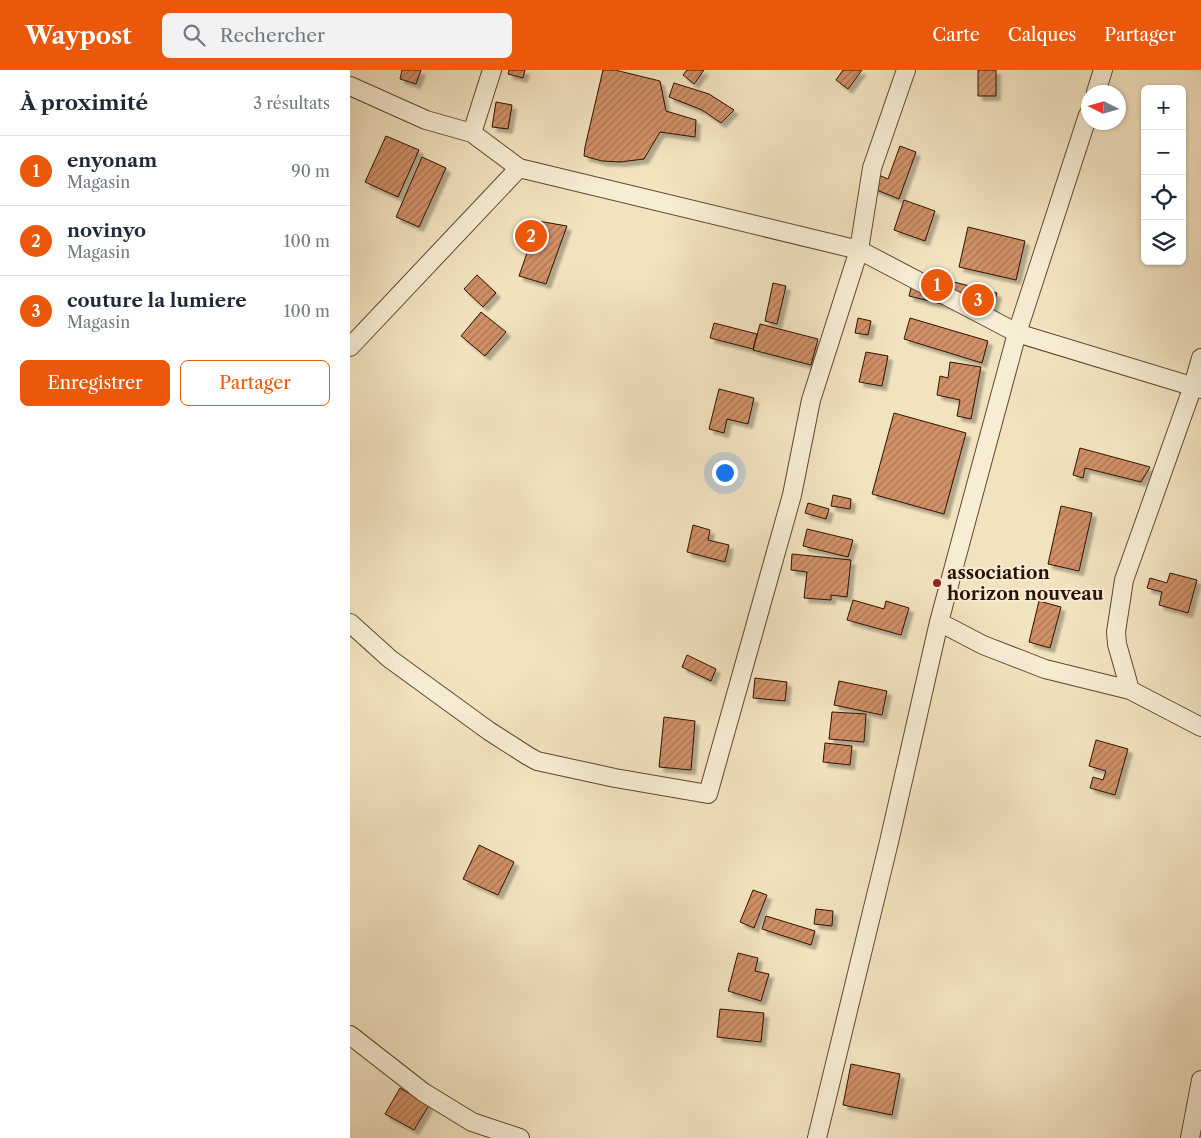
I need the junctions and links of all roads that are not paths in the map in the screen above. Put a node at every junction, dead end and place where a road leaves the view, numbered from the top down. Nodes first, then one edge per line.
1 (492, 70) edge
2 (906, 70) edge
3 (1103, 70) edge
4 (1098, 85) edge
5 (352, 90) edge
6 (1083, 130) edge
7 (472, 133) junction
8 (519, 168) junction
9 (859, 250) junction
10 (1017, 333) junction
11 (350, 347) edge
12 (1201, 358) edge
13 (1197, 387) edge
14 (939, 622) junction
15 (350, 623) edge
16 (1130, 690) junction
17 (1201, 727) edge
18 (350, 1035) edge
19 (1201, 1080) edge
20 (520, 1138) edge
21 (817, 1138) edge
22 (1190, 1138) edge

1 - 7 street
2 - 9 street
3 - 4 street
5 - 7 street
6 - 10 street
7 - 8 street
8 - 9 street
8 - 11 street
9 - 10 street
9 - 15 street
10 - 13 street
10 - 14 street
12 - 13 street
13 - 16 street
14 - 16 street
14 - 21 street
16 - 17 street
18 - 20 street
19 - 22 street

